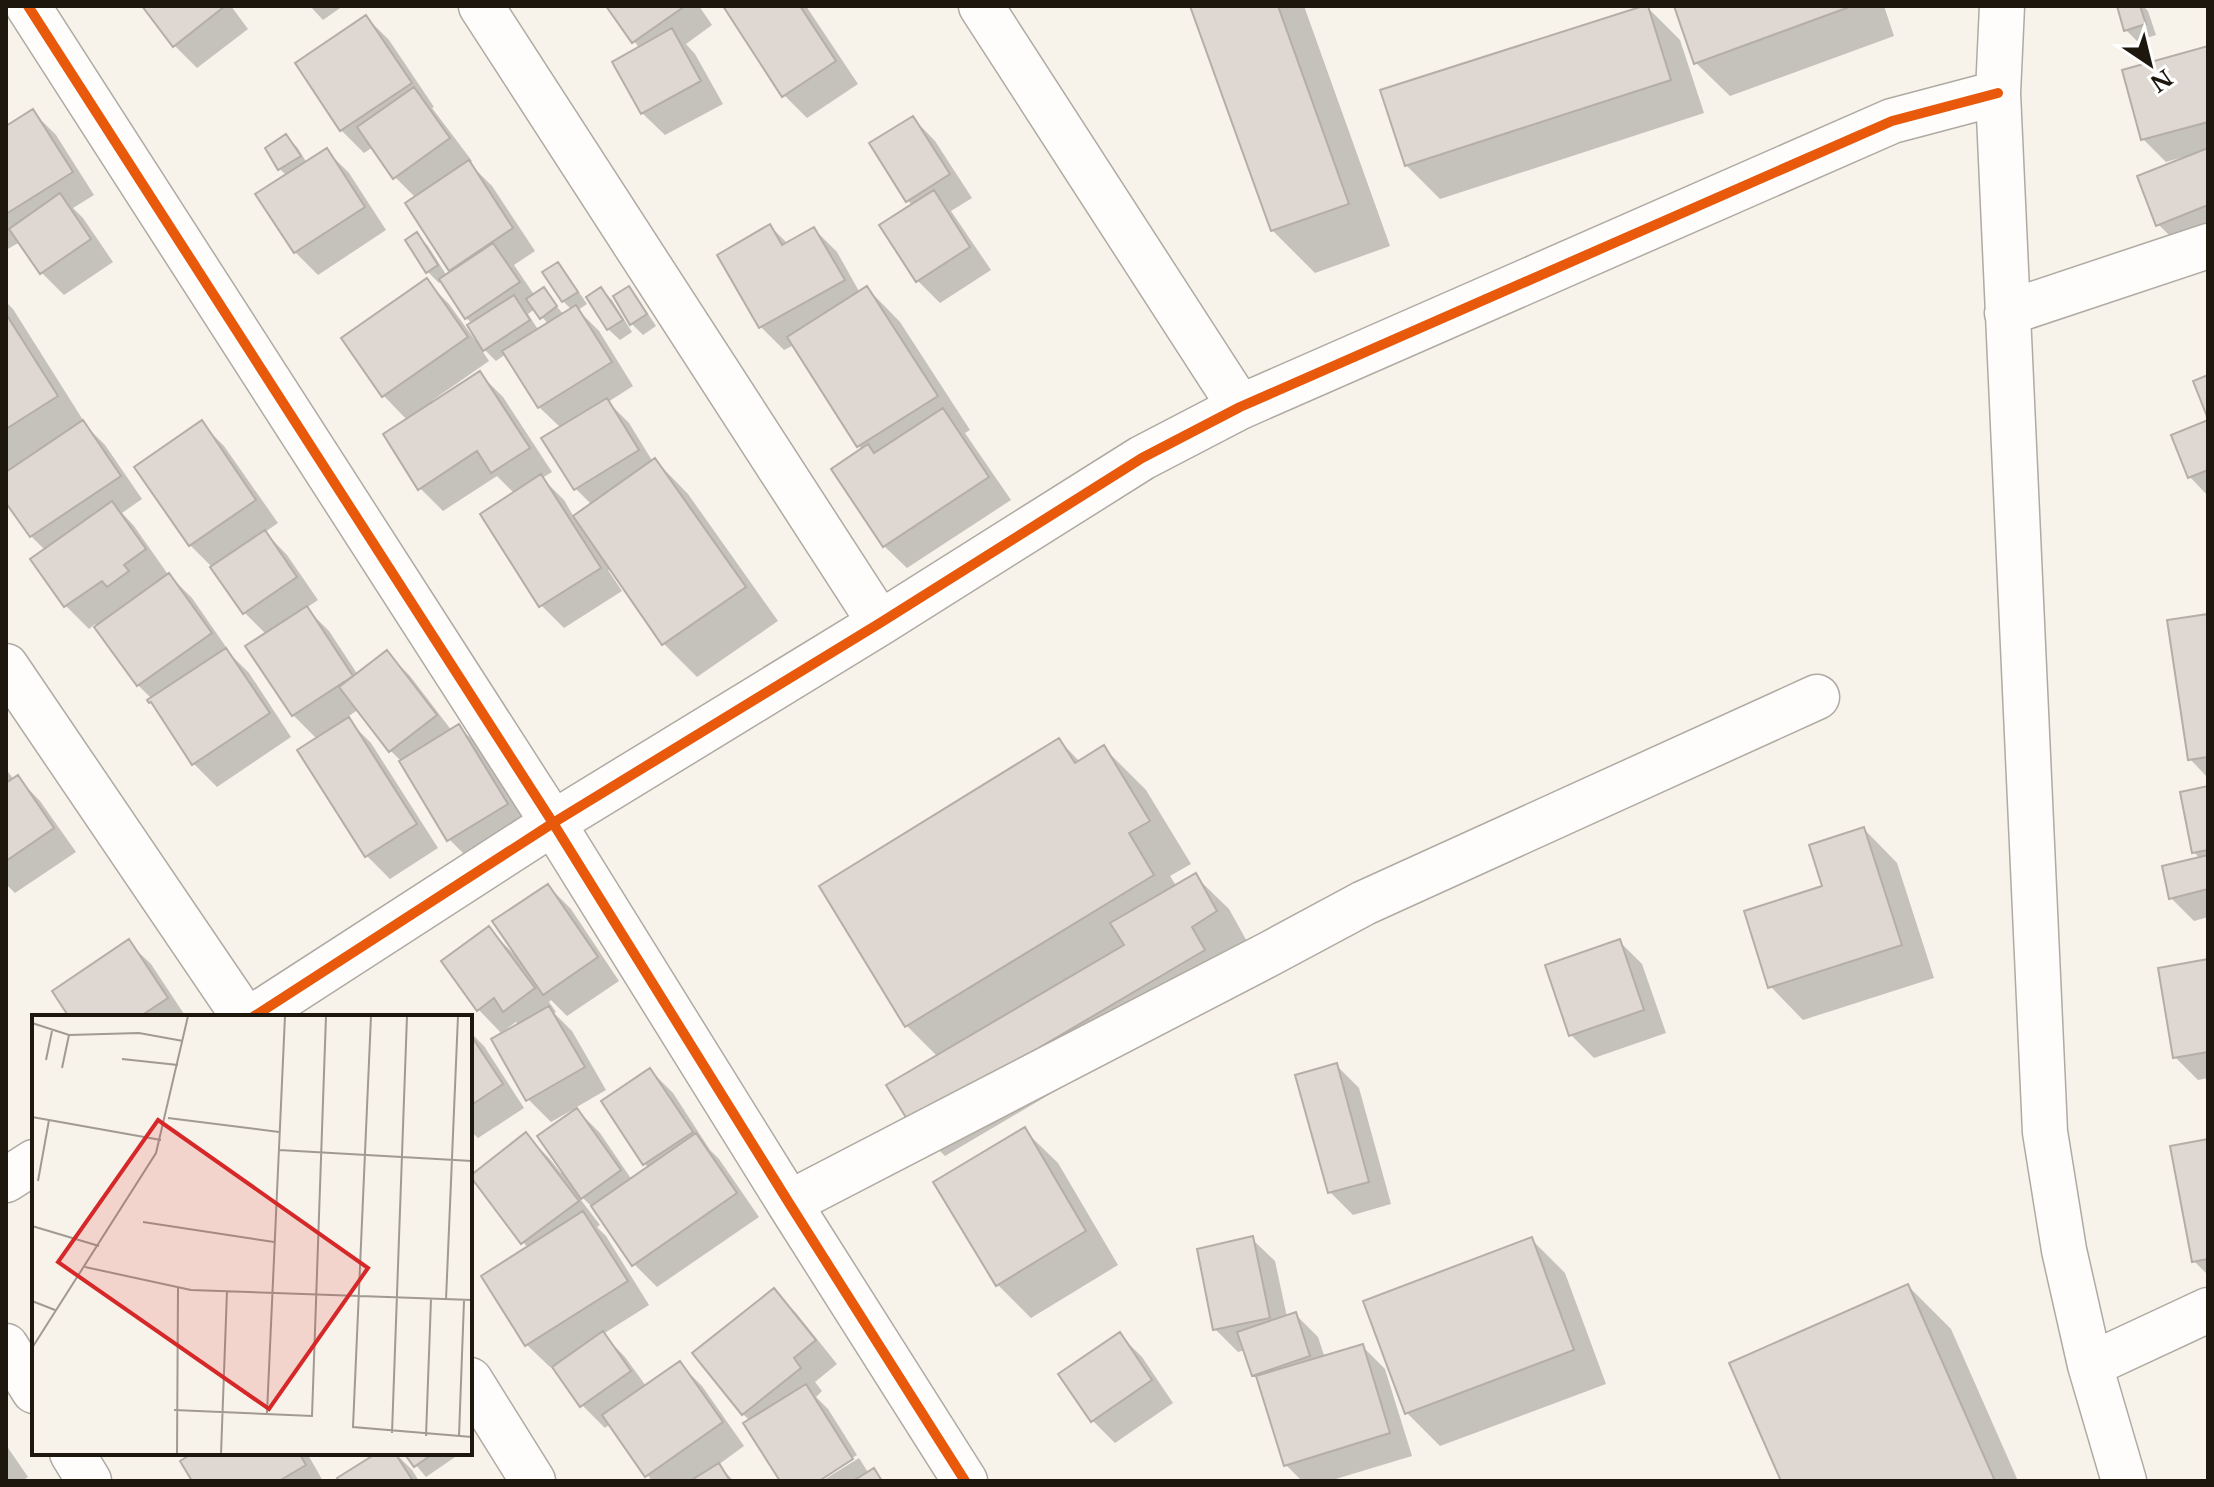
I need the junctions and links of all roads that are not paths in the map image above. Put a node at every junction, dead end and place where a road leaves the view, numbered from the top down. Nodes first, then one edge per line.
1 (28, 6) edge
2 (481, 6) edge
3 (981, 6) edge
4 (2002, 6) edge
5 (1998, 93) junction
6 (2208, 246) edge
7 (2007, 313) junction
8 (1240, 407) junction
9 (880, 623) junction
10 (6, 666) edge
11 (1817, 697) dead end
12 (553, 823) junction
13 (243, 1015) edge
14 (256, 1015) edge
15 (32, 1163) edge
16 (6, 1180) edge
17 (789, 1203) junction
18 (2208, 1310) edge
19 (6, 1346) edge
20 (2090, 1365) junction
21 (472, 1383) edge
22 (32, 1388) edge
23 (73, 1455) edge
24 (89, 1481) edge
25 (533, 1481) edge
26 (965, 1481) edge
27 (2124, 1481) edge

1 - 12 street
2 - 9 street
3 - 8 street
4 - 5 street
5 - 7 street
5 - 8 street
6 - 7 street
7 - 20 street
8 - 9 street
9 - 12 street
10 - 13 street
11 - 17 street
12 - 14 street
12 - 17 street
15 - 16 street
17 - 26 street
18 - 20 street
19 - 22 street
20 - 27 street
21 - 25 street
23 - 24 street

